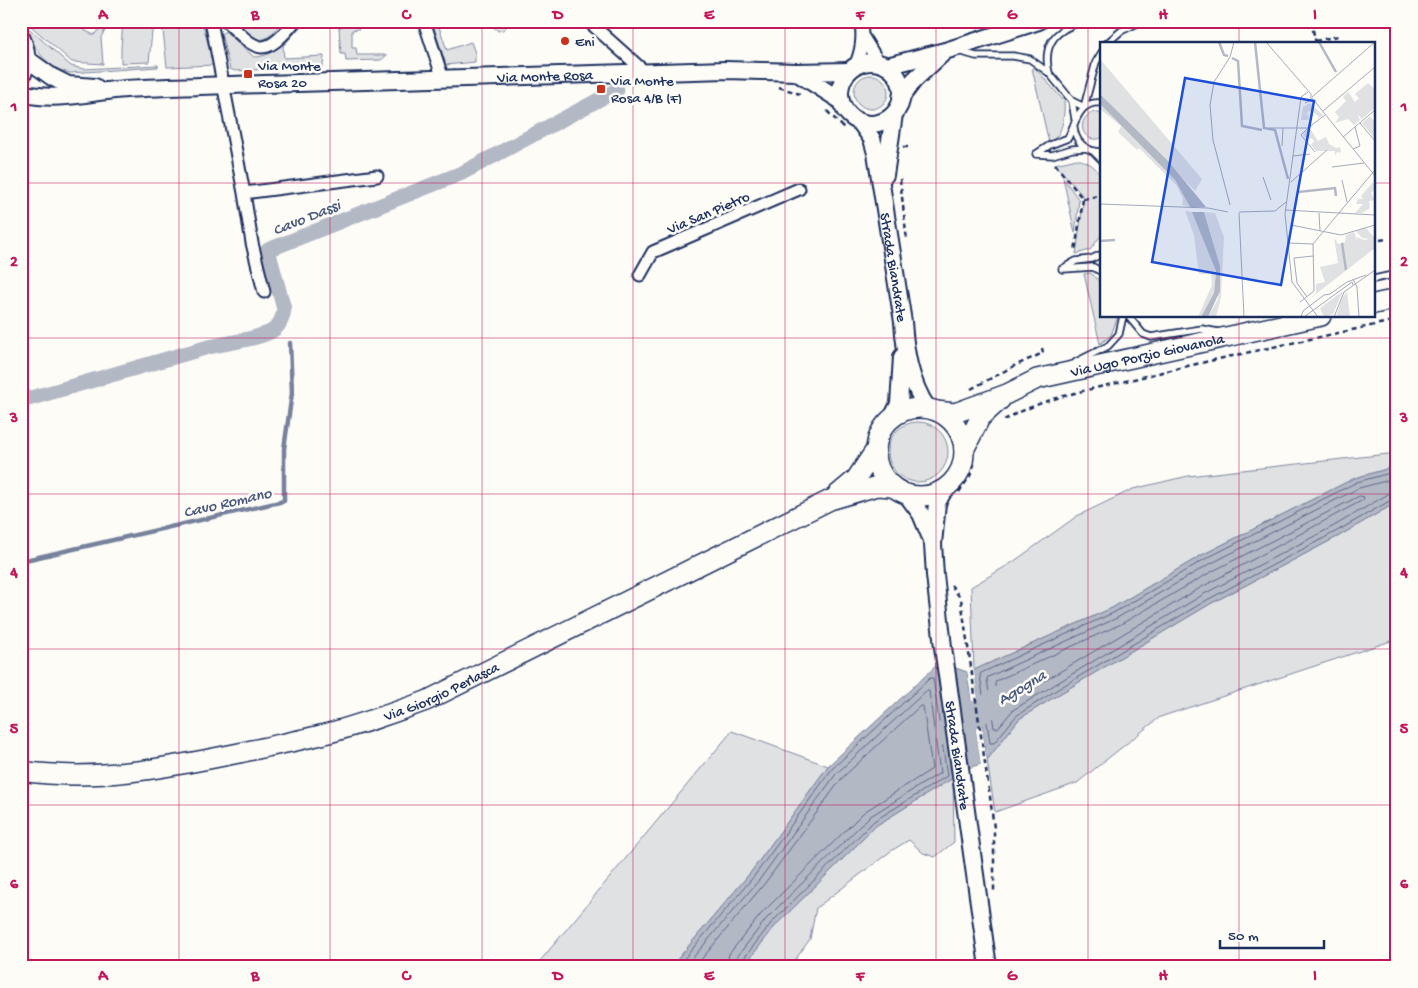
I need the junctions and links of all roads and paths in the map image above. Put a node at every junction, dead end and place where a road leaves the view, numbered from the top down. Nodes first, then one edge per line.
1 (212, 21) edge
2 (226, 21) edge
3 (295, 21) edge
4 (424, 21) edge
5 (588, 21) edge
6 (861, 21) edge
7 (1039, 21) edge
8 (1081, 21) edge
9 (1142, 21) edge
10 (1311, 21) edge
11 (1338, 36) dead end
12 (21, 37) edge
13 (863, 37) junction
14 (1108, 42) edge
15 (1316, 42) edge
16 (949, 50) junction
17 (1100, 55) edge
18 (27, 60) junction
19 (883, 64) junction
20 (852, 68) junction
21 (645, 72) junction
22 (796, 72) junction
23 (1049, 73) junction
24 (21, 78) edge
25 (444, 79) junction
26 (223, 86) junction
27 (773, 86) dead end
28 (115, 90) junction
29 (21, 93) edge
30 (808, 97) dead end
31 (901, 98) junction
32 (840, 100) junction
33 (1072, 101) junction
34 (1100, 103) edge
35 (1084, 107) junction
36 (826, 110) dead end
37 (894, 114) junction
38 (1075, 119) junction
39 (1074, 127) junction
40 (856, 128) junction
41 (1086, 148) junction
42 (1093, 151) junction
43 (1100, 152) edge
44 (1100, 158) edge
45 (1054, 163) dead end
46 (900, 170) dead end
47 (377, 176) dead end
48 (799, 189) dead end
49 (883, 190) junction
50 (244, 193) junction
51 (1100, 195) edge
52 (1083, 199) junction
53 (1386, 239) dead end
54 (1380, 240) dead end
55 (907, 245) dead end
56 (1075, 255) dead end
57 (1100, 255) edge
58 (1100, 271) edge
59 (1397, 274) edge
60 (640, 275) dead end
61 (1376, 279) edge
62 (264, 292) dead end
63 (1397, 299) edge
64 (1376, 304) edge
65 (1123, 318) edge
66 (1130, 318) edge
67 (1312, 318) edge
68 (1397, 320) edge
69 (1235, 335) junction
70 (905, 345) junction
71 (1042, 348) dead end
72 (1037, 379) junction
73 (968, 391) dead end
74 (1006, 394) junction
75 (932, 410) junction
76 (893, 416) junction
77 (1000, 422) dead end
78 (875, 451) junction
79 (970, 453) junction
80 (900, 491) junction
81 (952, 491) junction
82 (830, 500) junction
83 (933, 544) junction
84 (946, 578) dead end
85 (21, 771) edge
86 (990, 797) dead end
87 (988, 967) edge

1 - 26 street
2 - 3 street
4 - 25 street
5 - 21 street
6 - 13 street
7 - 16 main road
8 - 23 lane
9 - 14 lane
10 - 15 path
11 - 15 path
12 - 18 main road
13 - 19 street
13 - 20 street
16 - 19 main road
16 - 23 lane
16 - 31 main road
17 - 35 lane
18 - 24 main road
18 - 28 main road, Via Monte Rosa
19 - 20 main road
19 - 31 main road
20 - 22 main road, Via Monte Rosa
20 - 32 main road
21 - 22 main road, Via Monte Rosa
21 - 25 main road, Via Monte Rosa
22 - 32 main road
23 - 33 lane
25 - 26 main road, Via Monte Rosa
26 - 28 main road, Via Monte Rosa
26 - 50 street
27 - 30 path
28 - 29 main road, Via Monte Rosa
31 - 37 main road
32 - 40 main road
33 - 35 lane
33 - 38 lane
34 - 35 lane
35 - 38 lane
36 - 40 path
37 - 40 main road
37 - 49 main road, Strada Biandrate
38 - 39 lane
39 - 41 lane
39 - 41 lane
40 - 49 main road, Strada Biandrate
41 - 42 lane
42 - 43 lane
42 - 44 lane
45 - 52 path
46 - 55 path
47 - 50 street
48 - 60 street, Via San Pietro
49 - 70 main road, Strada Biandrate
50 - 62 street
51 - 52 path
52 - 56 path
53 - 54 path
57 - 58 lane
59 - 61 lane
63 - 64 main road
65 - 72 lane
66 - 69 lane
67 - 69 main road, Via Ugo Porzio Giovanola
68 - 77 path
69 - 72 main road, Via Ugo Porzio Giovanola
70 - 75 main road, Strada Biandrate
70 - 76 main road, Strada Biandrate
71 - 73 path
72 - 74 main road, Via Ugo Porzio Giovanola
74 - 75 main road, Via Ugo Porzio Giovanola
74 - 79 main road, Via Ugo Porzio Giovanola
75 - 76 main road
75 - 79 main road
76 - 78 main road
78 - 80 main road
78 - 82 main road, Via Giorgio Perlasca
79 - 81 main road
79 - 81 path
80 - 81 main road
80 - 82 main road, Via Giorgio Perlasca
80 - 83 main road, Strada Biandrate
81 - 83 main road, Strada Biandrate
82 - 85 main road, Via Giorgio Perlasca
83 - 87 main road, Strada Biandrate
84 - 86 path

